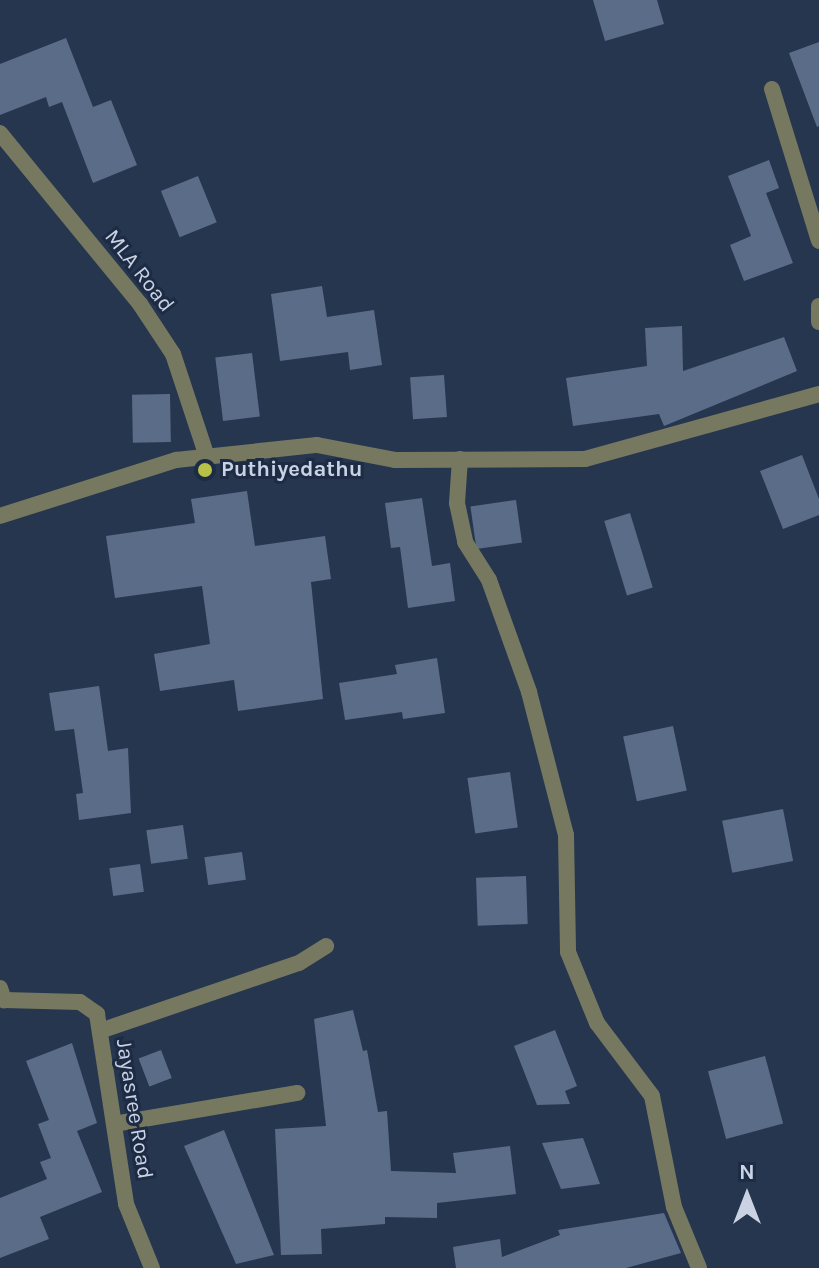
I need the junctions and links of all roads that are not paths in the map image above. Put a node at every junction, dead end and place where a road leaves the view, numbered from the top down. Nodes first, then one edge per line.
1 (772, 89) dead end
2 (0, 133) edge
3 (819, 241) edge
4 (819, 306) edge
5 (819, 322) edge
6 (819, 394) edge
7 (207, 457) junction
8 (460, 459) junction
9 (0, 516) edge
10 (326, 946) dead end
11 (0, 988) edge
12 (100, 1031) junction
13 (297, 1093) dead end
14 (114, 1124) junction
15 (152, 1268) edge
16 (699, 1268) edge

1 - 3 street
2 - 7 street, MLA Road
4 - 5 street
6 - 8 street
7 - 8 street
7 - 9 street
8 - 16 street
10 - 12 street
11 - 12 street, Jayasree Road
12 - 14 street, Jayasree Road
13 - 14 street
14 - 15 street, Jayasree Road

